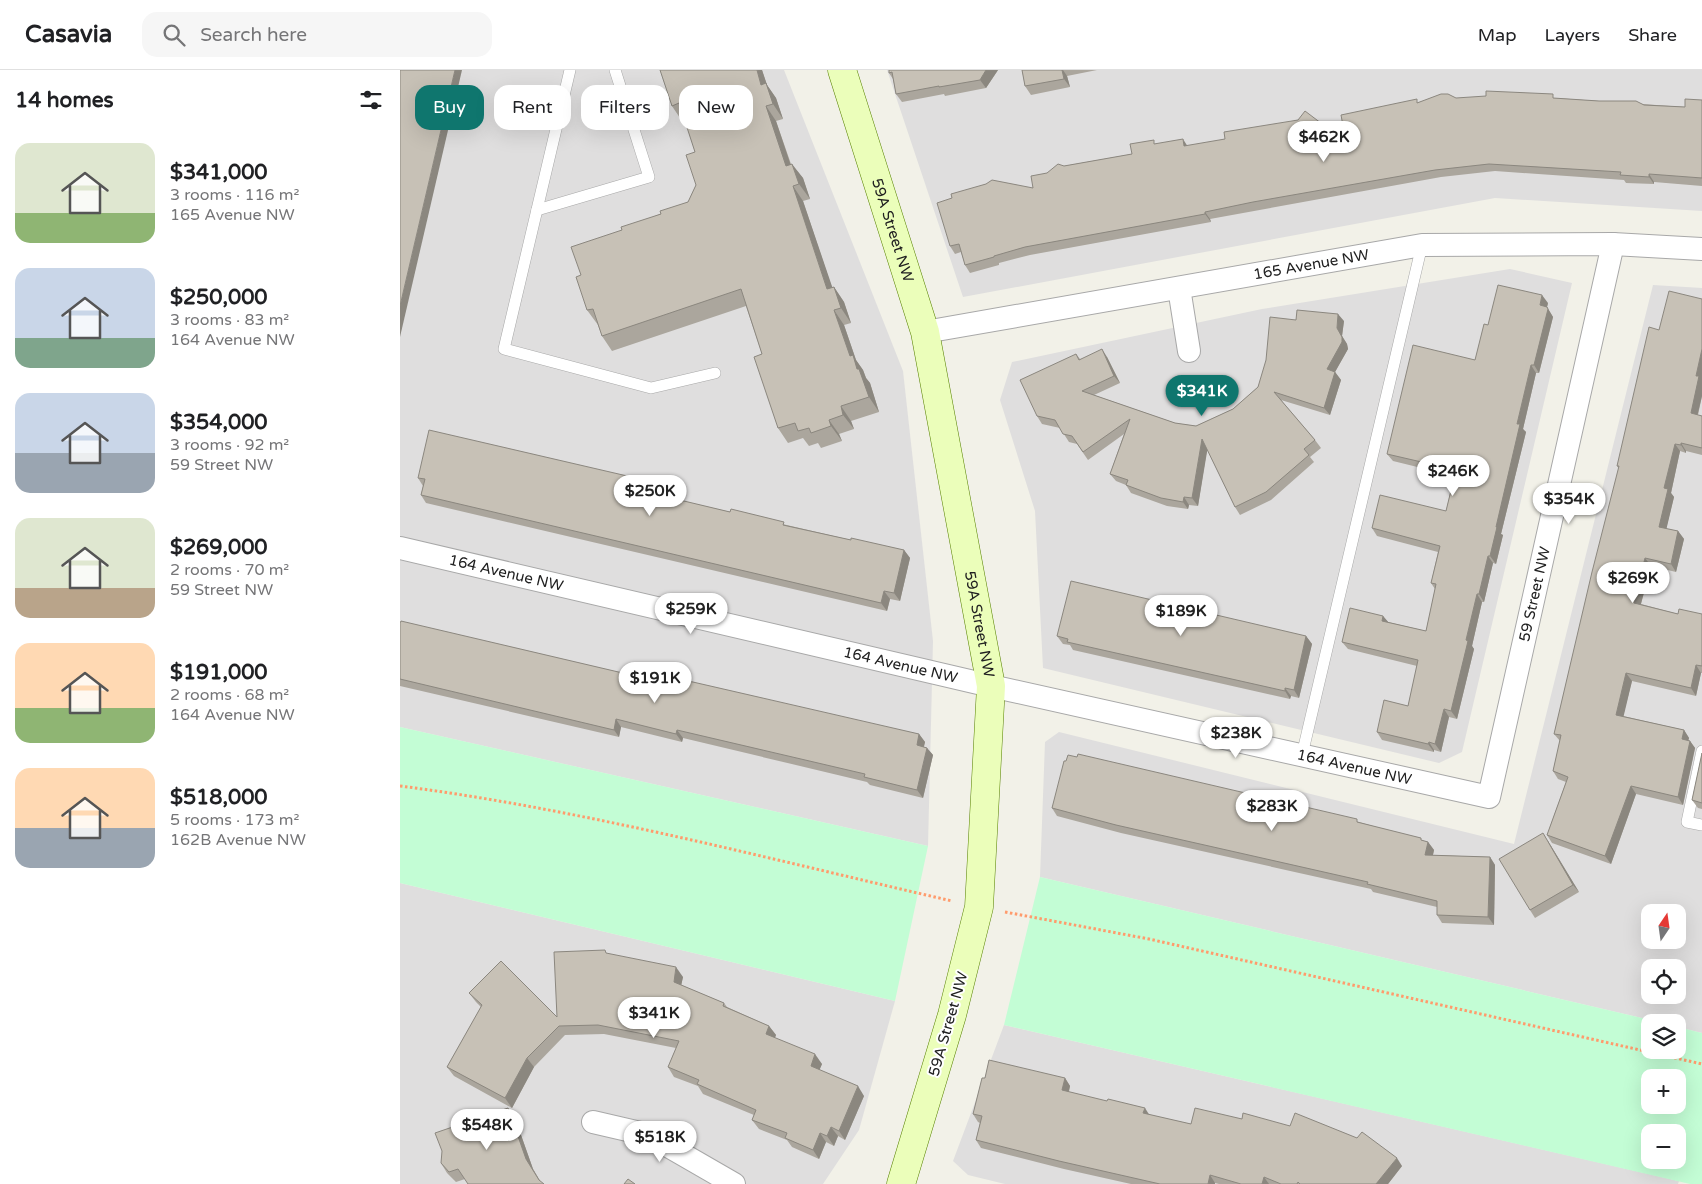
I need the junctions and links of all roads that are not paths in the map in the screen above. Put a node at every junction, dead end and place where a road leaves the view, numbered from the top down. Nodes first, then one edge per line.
1 (570, 70) edge
2 (615, 70) edge
3 (842, 70) edge
4 (537, 210) junction
5 (1613, 244) junction
6 (1422, 245) junction
7 (1702, 249) edge
8 (1179, 288) junction
9 (925, 332) junction
10 (1189, 351) dead end
11 (715, 374) dead end
12 (400, 548) edge
13 (991, 686) junction
14 (1702, 751) edge
15 (1302, 755) junction
16 (1489, 797) joint
17 (1702, 825) edge
18 (593, 1122) dead end
19 (734, 1184) edge
20 (902, 1184) edge

1 - 4 lane
2 - 4 lane
3 - 9 street, 59A Street NW
4 - 11 lane
5 - 6 street, 165 Avenue NW
5 - 7 street, 165 Avenue NW
5 - 16 street, 59 Street NW
6 - 8 street, 165 Avenue NW
6 - 15 lane
8 - 9 street, 165 Avenue NW
8 - 10 street
9 - 13 street, 59A Street NW
12 - 13 street, 164 Avenue NW
13 - 15 street, 164 Avenue NW
13 - 20 street, 59A Street NW
14 - 17 lane
15 - 16 street, 164 Avenue NW
18 - 19 street

